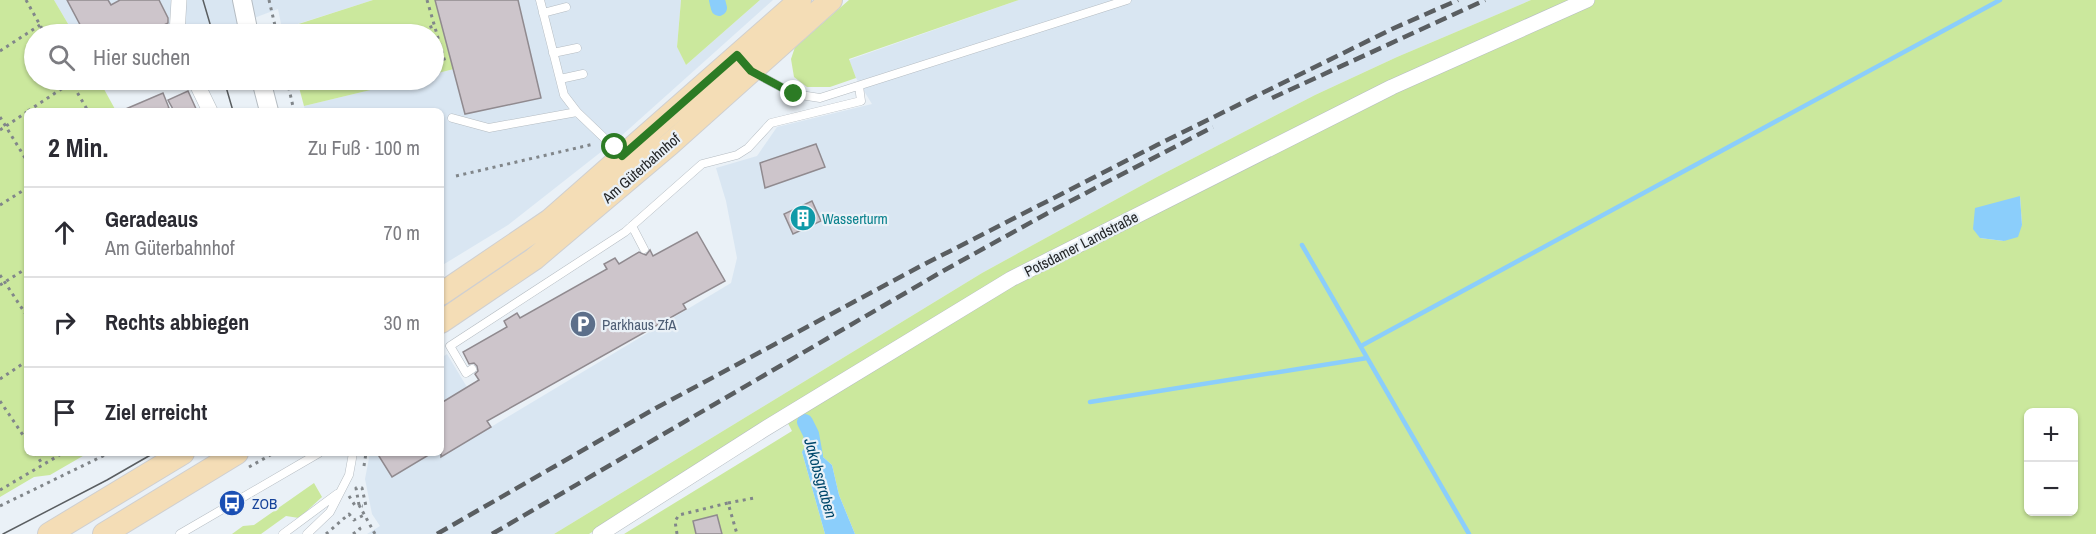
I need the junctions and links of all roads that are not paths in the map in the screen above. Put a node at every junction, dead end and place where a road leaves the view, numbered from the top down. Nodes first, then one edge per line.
1 (179, 0) edge
2 (242, 0) edge
3 (540, 0) edge
4 (800, 0) edge
5 (831, 0) edge
6 (1127, 0) edge
7 (1587, 0) edge
8 (566, 7) dead end
9 (543, 13) junction
10 (178, 24) edge
11 (247, 24) edge
12 (577, 48) dead end
13 (553, 53) junction
14 (744, 63) junction
15 (584, 74) dead end
16 (560, 79) junction
17 (859, 86) junction
18 (199, 90) edge
19 (264, 90) edge
20 (206, 108) edge
21 (268, 108) edge
22 (577, 112) junction
23 (452, 118) dead end
24 (615, 149) junction
25 (632, 226) junction
26 (644, 249) dead end
27 (444, 292) edge
28 (444, 320) edge
29 (472, 369) dead end
30 (178, 456) edge
31 (232, 456) edge
32 (314, 456) edge
33 (353, 456) edge
34 (345, 493) junction
35 (49, 534) edge
36 (104, 534) edge
37 (180, 534) edge
38 (283, 534) edge
39 (307, 534) edge
40 (600, 534) edge

1 - 10 street
2 - 11 street
3 - 9 lane
4 - 14 main road, Am Güterbahnhof
5 - 14 main road, Am Güterbahnhof
6 - 17 lane
7 - 40 street, Potsdamer Landstraße
8 - 9 lane
9 - 13 lane
12 - 13 lane
13 - 16 lane
14 - 17 lane
14 - 24 main road, Am Güterbahnhof
14 - 28 main road, Am Güterbahnhof
15 - 16 lane
16 - 22 lane
17 - 25 lane
18 - 20 street
19 - 21 street
22 - 23 lane
22 - 24 lane
24 - 27 main road, Am Güterbahnhof
25 - 26 lane
25 - 29 lane
30 - 35 main road
31 - 36 main road
32 - 37 lane
33 - 34 lane
34 - 38 lane
34 - 39 lane

